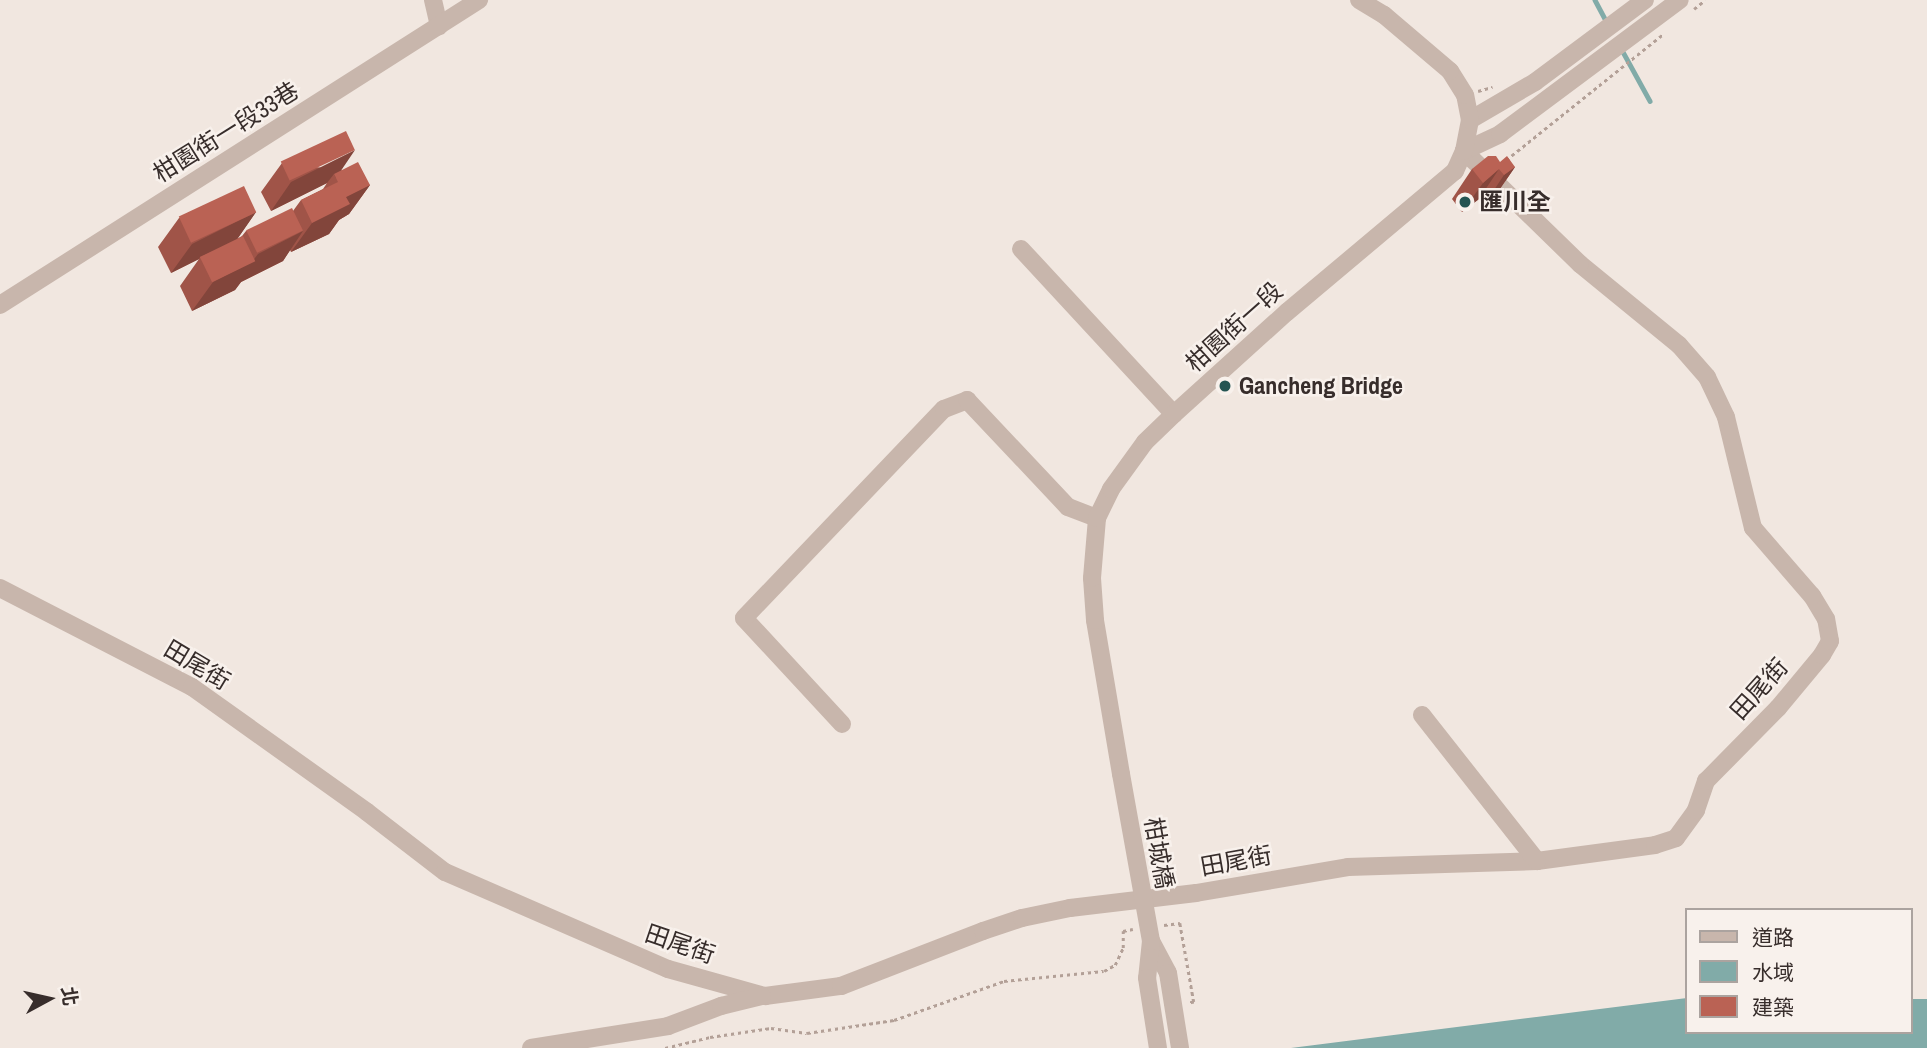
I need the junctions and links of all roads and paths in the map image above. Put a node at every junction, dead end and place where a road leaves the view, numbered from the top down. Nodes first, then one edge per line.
1 (433, 0) edge
2 (479, 0) edge
3 (1359, 0) edge
4 (1644, 0) edge
5 (1705, 0) edge
6 (1682, 8) edge
7 (439, 26) junction
8 (1665, 33) dead end
9 (1470, 120) junction
10 (1464, 151) junction
11 (1487, 175) junction
12 (1021, 249) dead end
13 (0, 305) edge
14 (1174, 414) junction
15 (1097, 518) junction
16 (0, 588) edge
17 (1422, 715) dead end
18 (842, 724) dead end
19 (1121, 774) joint
20 (1537, 861) junction
21 (1135, 929) dead end
22 (1154, 933) junction
23 (765, 996) junction
24 (1186, 1003) dead end
25 (531, 1048) edge
26 (665, 1048) edge
27 (1158, 1048) edge
28 (1180, 1048) edge

1 - 7 street
2 - 7 street, 柑園街一段33巷
3 - 9 street, 柑園街一段
4 - 9 street
5 - 6 path
6 - 10 street
7 - 13 street, 柑園街一段33巷
8 - 11 path
9 - 10 street, 柑園街一段
10 - 11 street, 田尾街
10 - 14 street, 柑園街一段
11 - 20 street, 田尾街
12 - 14 street
14 - 15 street, 柑園街一段
15 - 18 street
15 - 19 street, 柑園街一段
16 - 23 street, 田尾街
17 - 20 street
19 - 22 street, 柑城橋, bridge
20 - 23 street, 田尾街
21 - 26 path
22 - 24 path
22 - 27 street, 柑城橋
22 - 28 street, 柑城橋
23 - 25 street

